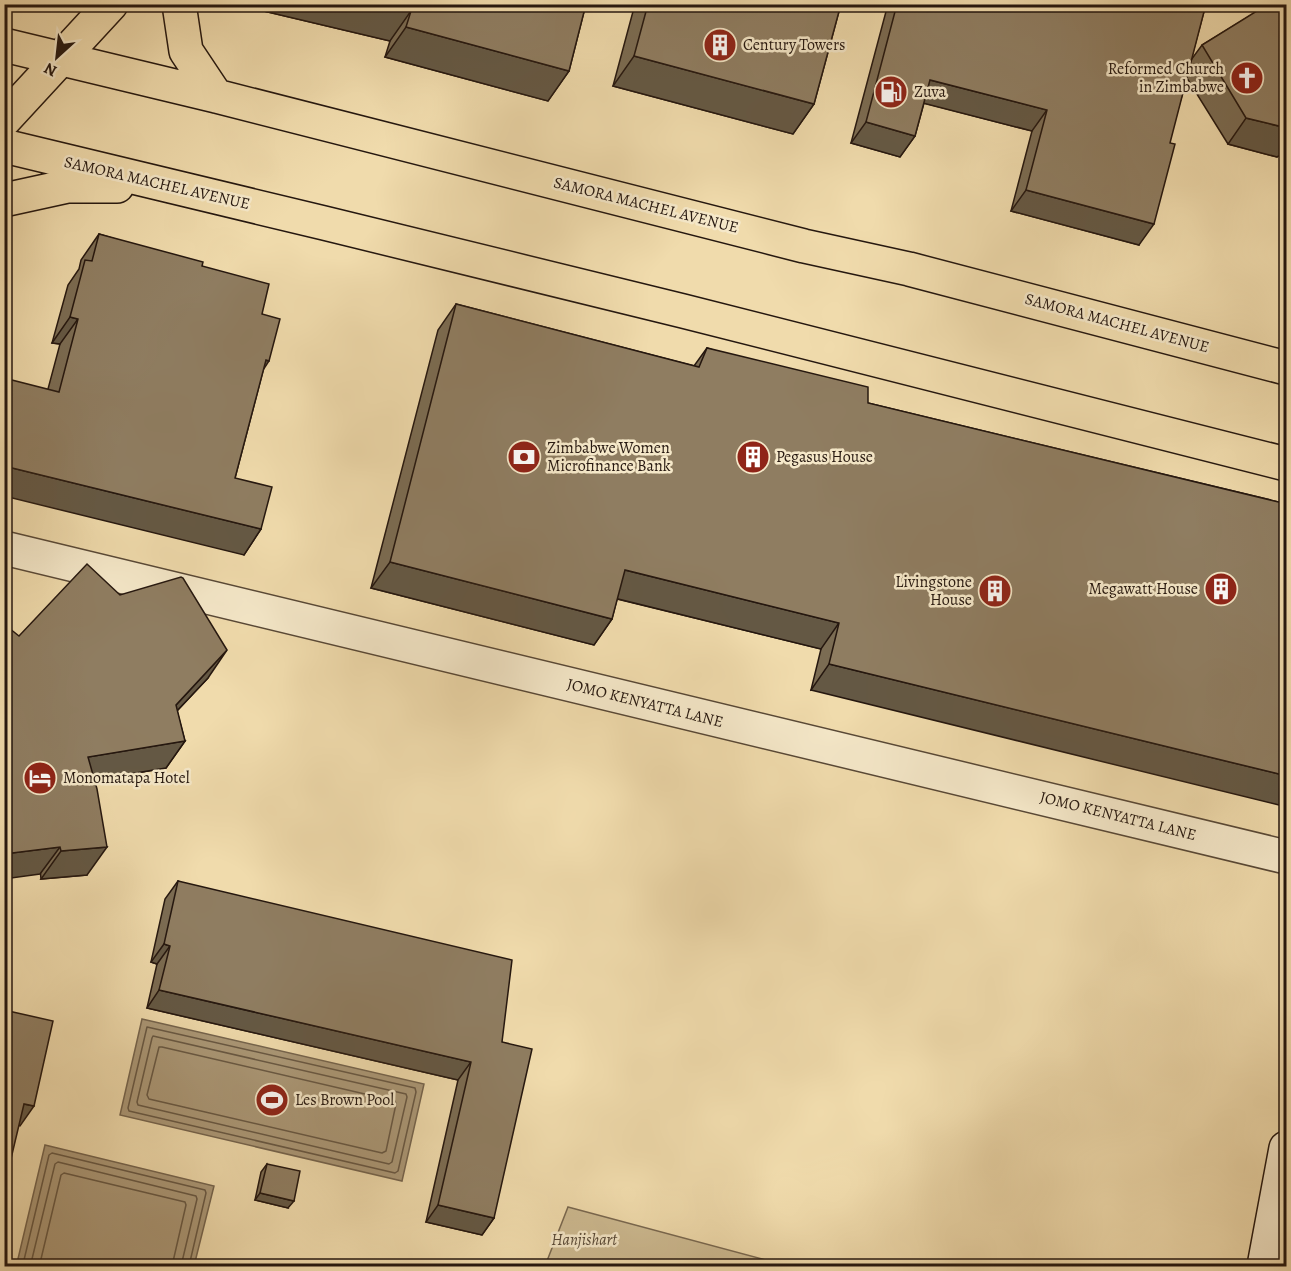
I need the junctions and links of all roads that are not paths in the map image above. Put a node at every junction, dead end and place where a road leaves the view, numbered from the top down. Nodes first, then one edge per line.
1 (111, 4) edge
2 (179, 4) edge
3 (4, 45) edge
4 (61, 58) junction
5 (216, 96) junction
6 (4, 120) edge
7 (4, 146) edge
8 (166, 186) junction
9 (4, 200) edge
10 (1287, 368) edge
11 (1287, 464) edge
12 (4, 548) edge
13 (1287, 857) edge
14 (1287, 1148) edge
15 (1264, 1266) edge

1 - 4 main road
2 - 5 main road
3 - 4 main road, SAMORA MACHEL AVENUE
4 - 5 main road, SAMORA MACHEL AVENUE
4 - 6 main road
5 - 10 main road, SAMORA MACHEL AVENUE
7 - 8 main road, SAMORA MACHEL AVENUE
8 - 9 main road
8 - 11 main road, SAMORA MACHEL AVENUE
12 - 13 street, JOMO KENYATTA LANE
14 - 15 street

